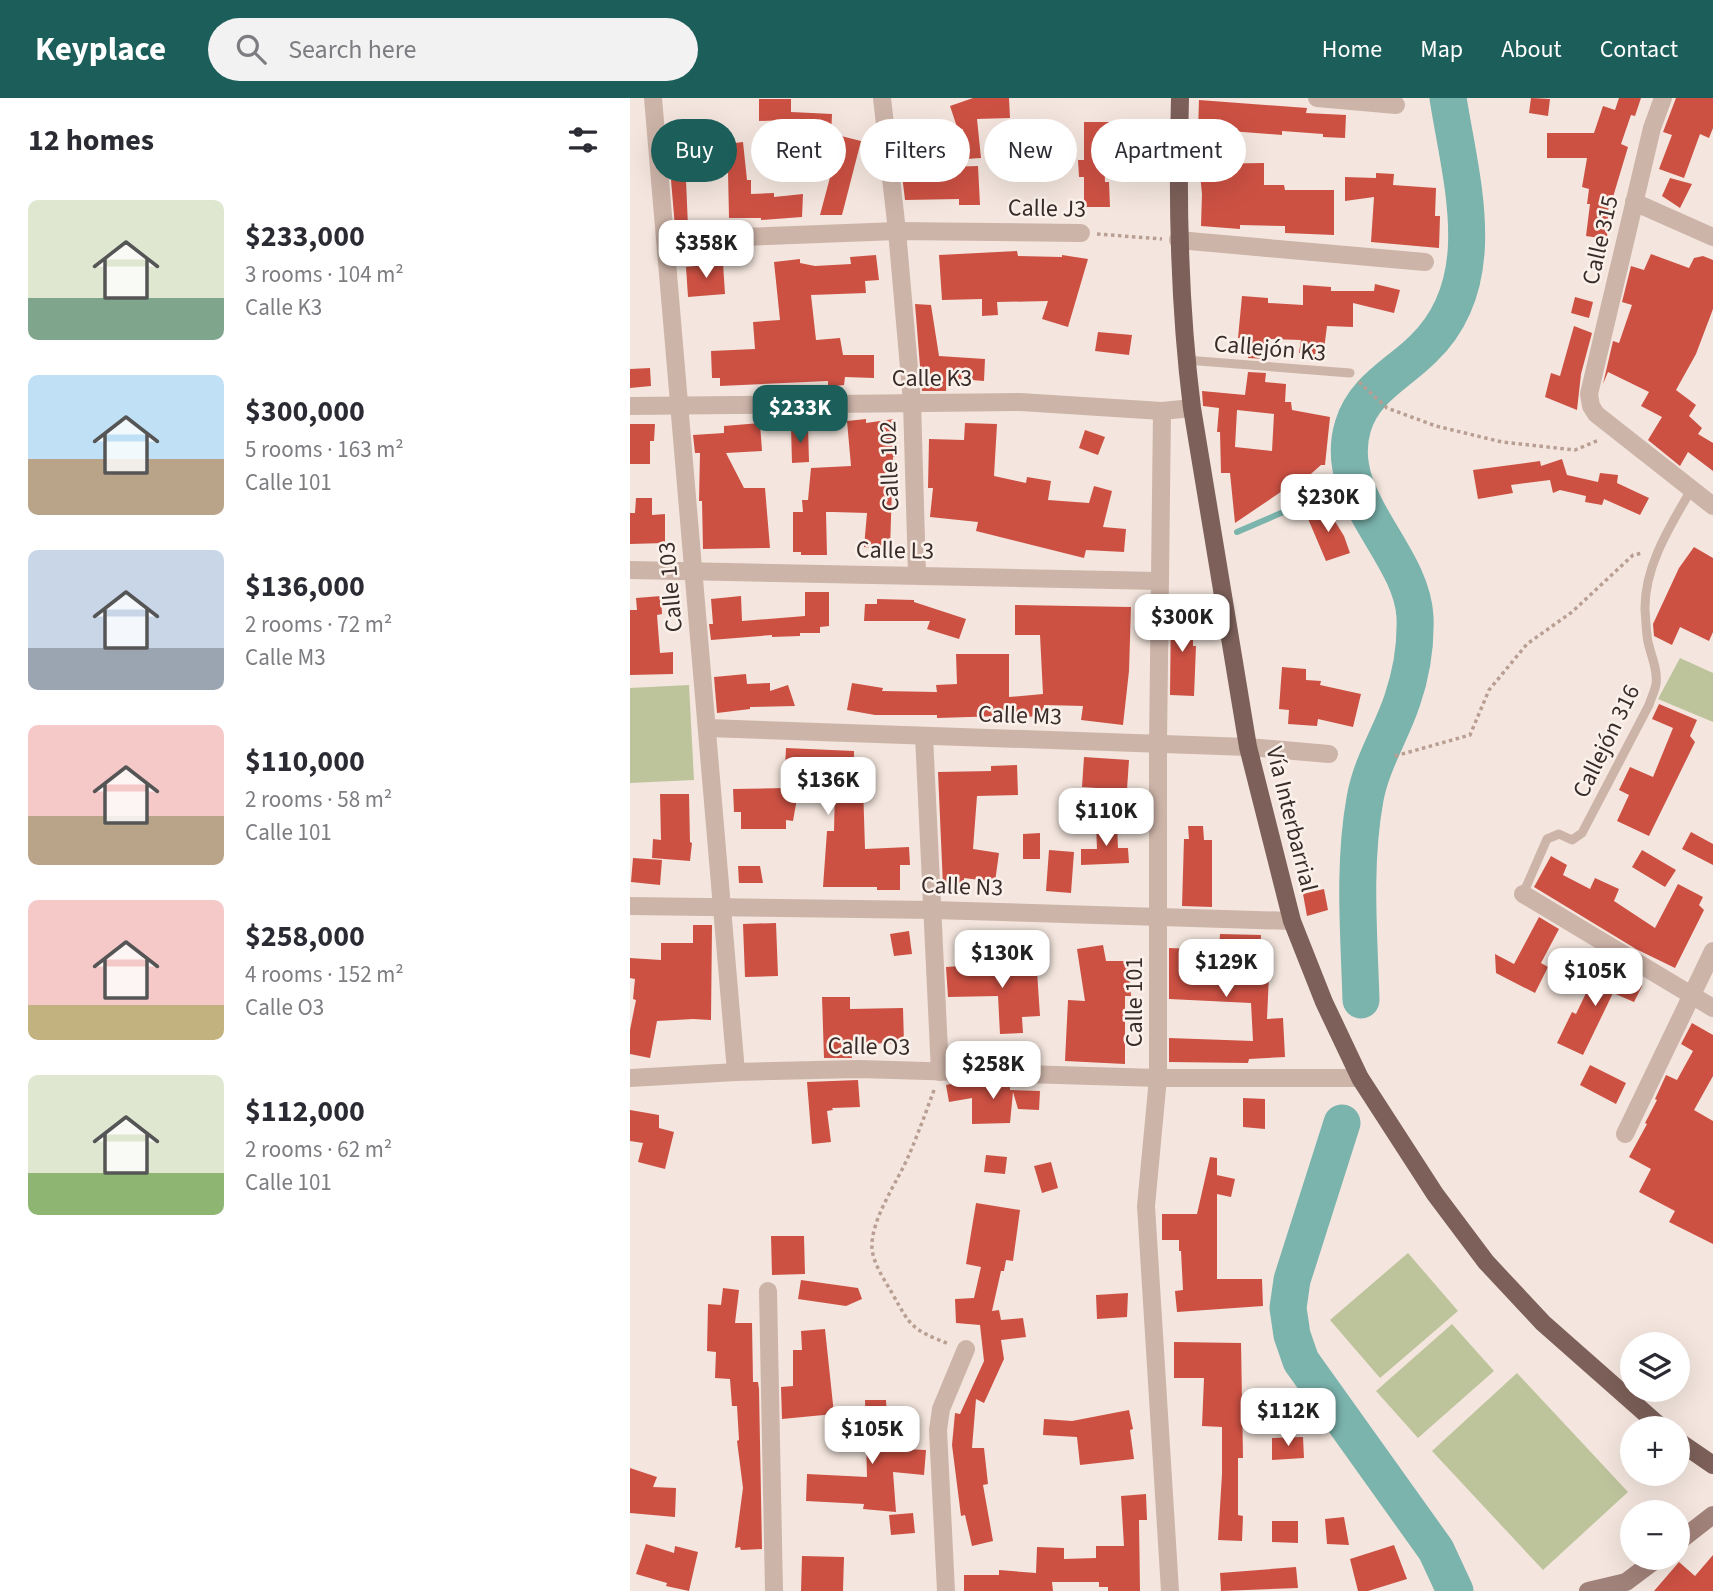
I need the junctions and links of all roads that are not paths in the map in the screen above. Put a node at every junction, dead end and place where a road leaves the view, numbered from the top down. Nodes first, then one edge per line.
1 (653, 98) edge
2 (881, 98) edge
3 (1180, 98) edge
4 (1317, 98) edge
5 (1663, 98) edge
6 (1396, 105) dead end
7 (1634, 202) junction
8 (897, 231) junction
9 (1081, 233) road end
10 (1713, 237) edge
11 (666, 240) junction
12 (1178, 240) junction
13 (1425, 262) dead end
14 (1186, 360) junction
15 (1350, 373) road end
16 (912, 402) junction
17 (630, 406) edge
18 (680, 406) junction
19 (1192, 408) junction
20 (1162, 411) junction
21 (1692, 490) junction
22 (1713, 506) edge
23 (692, 569) junction
24 (630, 570) edge
25 (917, 575) junction
26 (1159, 581) junction
27 (708, 728) junction
28 (924, 736) junction
29 (1158, 745) junction
30 (1248, 747) junction
31 (1329, 754) dead end
32 (1523, 894) joint
33 (630, 906) edge
34 (723, 906) junction
35 (933, 910) junction
36 (1159, 917) junction
37 (1292, 920) junction
38 (1713, 951) edge
39 (1691, 996) junction
40 (1713, 1008) edge
41 (736, 1072) junction
42 (940, 1072) junction
43 (630, 1078) edge
44 (1158, 1078) junction
45 (1360, 1078) junction
46 (1625, 1134) dead end
47 (768, 1292) dead end
48 (966, 1349) road end
49 (1648, 1416) edge
50 (1690, 1449) edge
51 (1713, 1465) edge
52 (1713, 1515) edge
53 (1690, 1533) edge
54 (1638, 1570) edge
55 (1608, 1588) edge
56 (774, 1591) edge
57 (946, 1591) edge
58 (1170, 1591) edge

1 - 11 street, Calle 103
2 - 8 street, Calle 102
3 - 12 main road, Vía Interbarrial
4 - 6 street
5 - 7 street, Calle 315
7 - 10 street
7 - 21 street, Calle 315
8 - 9 street, Calle J3
8 - 11 street, Calle J3
8 - 16 street, Calle 102
11 - 18 street, Calle 103
12 - 13 street
12 - 14 main road, Vía Interbarrial
14 - 15 lane, Callejón K3
14 - 19 main road, Vía Interbarrial
16 - 18 street, Calle K3
16 - 20 street, Calle K3
16 - 25 street, Calle 102
17 - 18 street, Calle K3
18 - 23 street, Calle 103
19 - 20 street, Calle K3
19 - 30 main road, Vía Interbarrial
20 - 26 street, Calle 101
21 - 22 street
21 - 32 lane, Callejón 316
23 - 24 street, Calle L3
23 - 25 street, Calle L3
23 - 27 street, Calle 103
25 - 26 street, Calle L3
26 - 29 street, Calle 101
27 - 28 street, Calle M3
27 - 34 street, Calle 103
28 - 29 street, Calle M3
28 - 35 street
29 - 30 street, Calle M3
29 - 36 street, Calle 101
30 - 31 street, Calle M3
30 - 37 main road, Vía Interbarrial
32 - 39 street
33 - 34 street, Calle N3
34 - 35 street, Calle N3
34 - 41 street, Calle 103
35 - 36 street, Calle N3
35 - 42 street
36 - 37 street, Calle N3
36 - 44 street, Calle 101
37 - 45 main road, Vía Interbarrial
38 - 39 street
39 - 40 street
39 - 46 street
41 - 42 street, Calle O3
41 - 43 street, Calle O3
42 - 44 street, Calle O3
44 - 45 street, Calle O3
44 - 58 street, Calle 101
45 - 49 main road, Vía Interbarrial
47 - 56 street
48 - 57 street
50 - 51 main road
52 - 53 street
54 - 55 street

